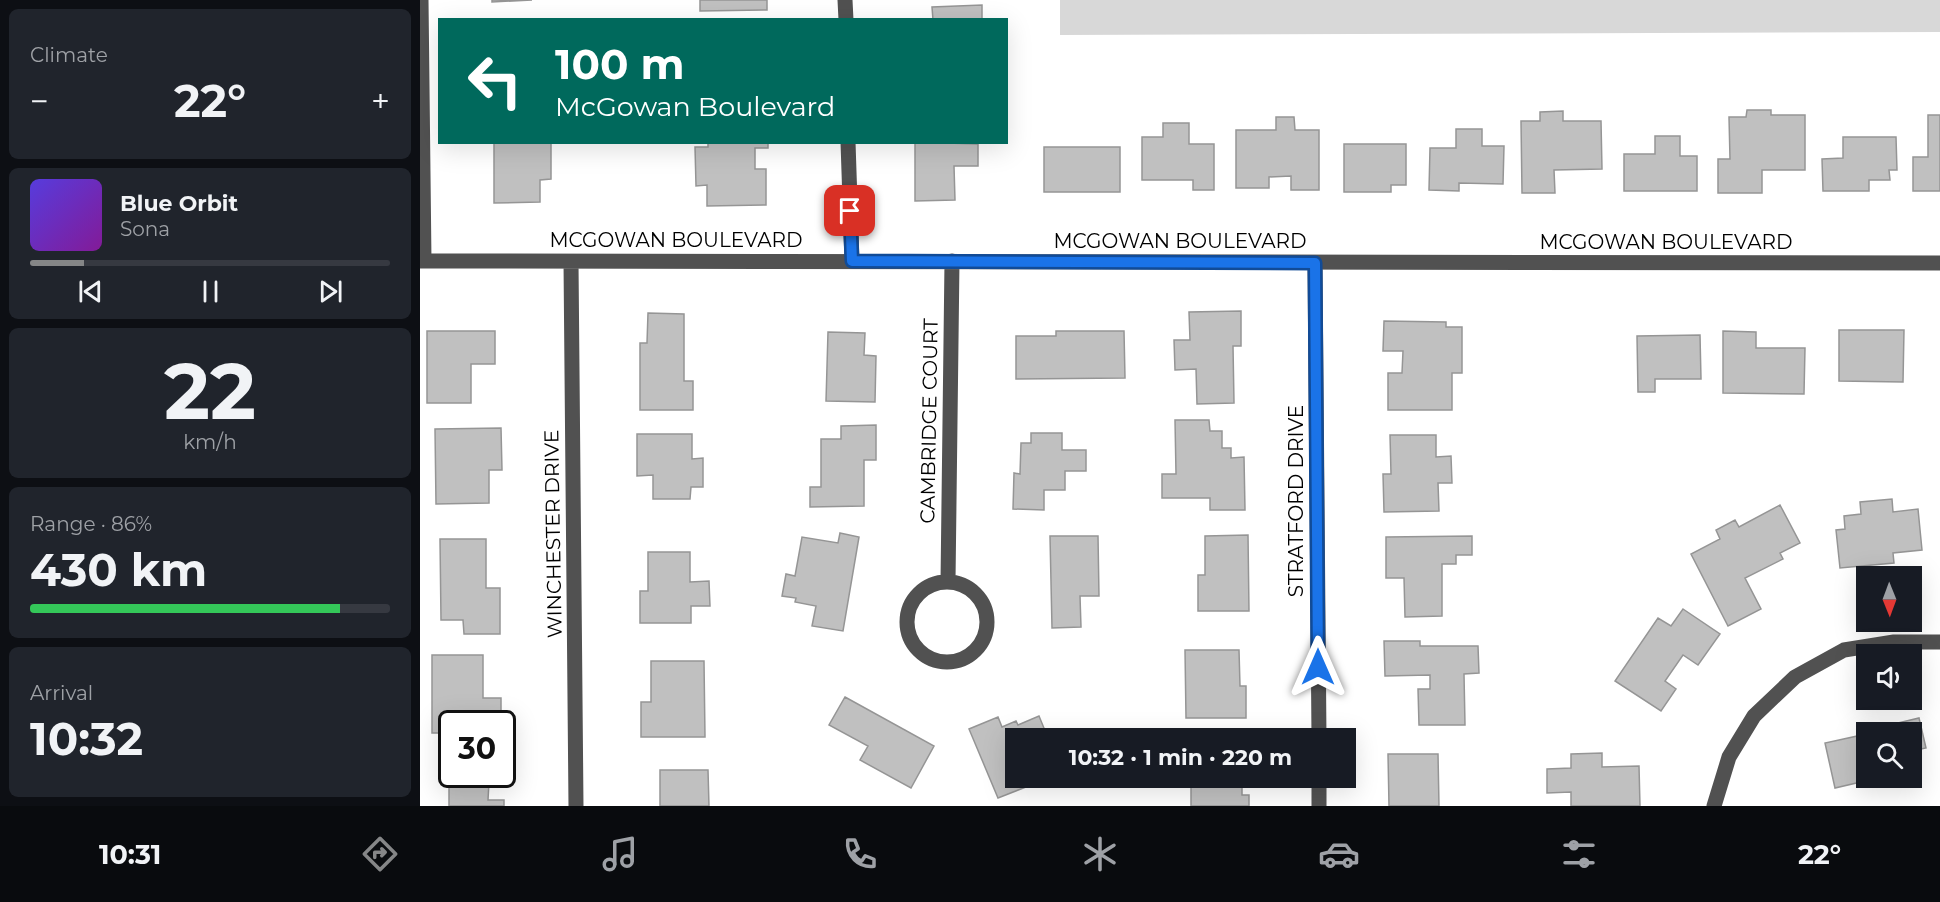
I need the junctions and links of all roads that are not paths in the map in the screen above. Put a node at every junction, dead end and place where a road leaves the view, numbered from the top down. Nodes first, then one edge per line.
1 (421, 0) edge
2 (845, 0) edge
3 (846, 18) edge
4 (848, 144) edge
5 (422, 261) edge
6 (852, 261) junction
7 (952, 261) junction
8 (571, 262) junction
9 (1315, 263) junction
10 (1940, 263) edge
11 (948, 582) junction
12 (1940, 642) edge
13 (1319, 728) edge
14 (1319, 788) edge
15 (576, 806) edge
16 (1319, 806) edge
17 (1714, 806) edge

1 - 5 street
2 - 3 street
4 - 6 street
5 - 8 street, MCGOWAN BOULEVARD
6 - 7 street, MCGOWAN BOULEVARD
6 - 8 street, MCGOWAN BOULEVARD
7 - 9 street, MCGOWAN BOULEVARD
7 - 11 street, CAMBRIDGE COURT
8 - 15 street, WINCHESTER DRIVE
9 - 10 street, MCGOWAN BOULEVARD
9 - 13 street, STRATFORD DRIVE
11 - 11 street
12 - 17 street
14 - 16 street

